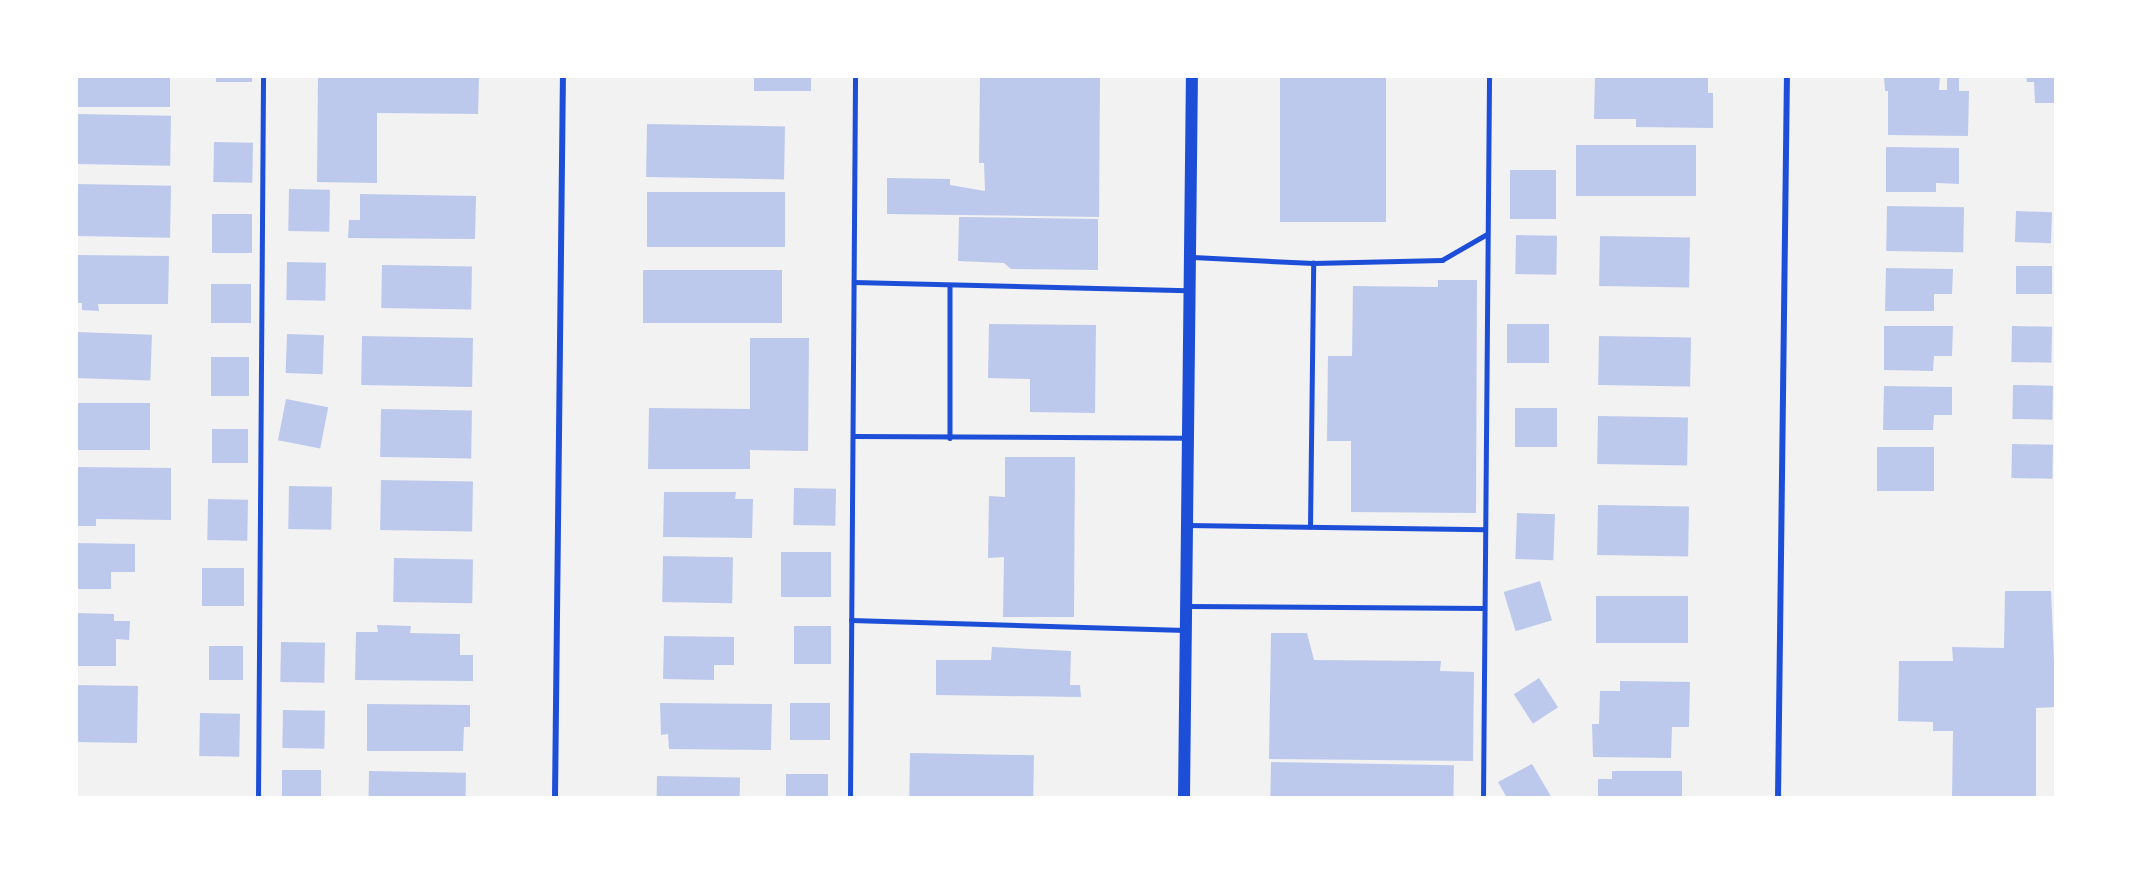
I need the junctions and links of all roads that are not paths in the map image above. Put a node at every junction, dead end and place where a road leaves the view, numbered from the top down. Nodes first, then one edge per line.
1 (263, 76) edge
2 (563, 76) edge
3 (855, 76) edge
4 (1192, 76) edge
5 (1489, 76) edge
6 (1788, 76) edge
7 (1487, 234) junction
8 (1190, 256) junction
9 (1313, 263) junction
10 (854, 282) junction
11 (950, 285) junction
12 (1190, 290) junction
13 (853, 436) junction
14 (950, 438) junction
15 (1188, 438) junction
16 (1186, 525) junction
17 (1310, 526) junction
18 (1485, 529) junction
19 (1186, 606) junction
20 (1484, 608) junction
21 (851, 620) junction
22 (1186, 630) junction
23 (258, 798) edge
24 (555, 798) edge
25 (850, 798) edge
26 (1184, 798) edge
27 (1483, 798) edge
28 (1778, 798) edge

1 - 23 lane
2 - 24 street
3 - 10 lane
4 - 8 main road
5 - 7 lane
6 - 28 street
7 - 9 lane
7 - 18 lane
8 - 9 lane
8 - 12 main road
9 - 17 lane
10 - 11 lane
10 - 13 lane
11 - 12 lane
11 - 14 lane
12 - 15 main road
13 - 14 lane
13 - 21 lane
14 - 15 lane
15 - 16 main road
16 - 17 lane
16 - 19 main road
17 - 18 lane
18 - 20 lane
19 - 20 lane
19 - 22 main road
20 - 27 lane
21 - 22 lane
21 - 25 lane
22 - 26 main road

